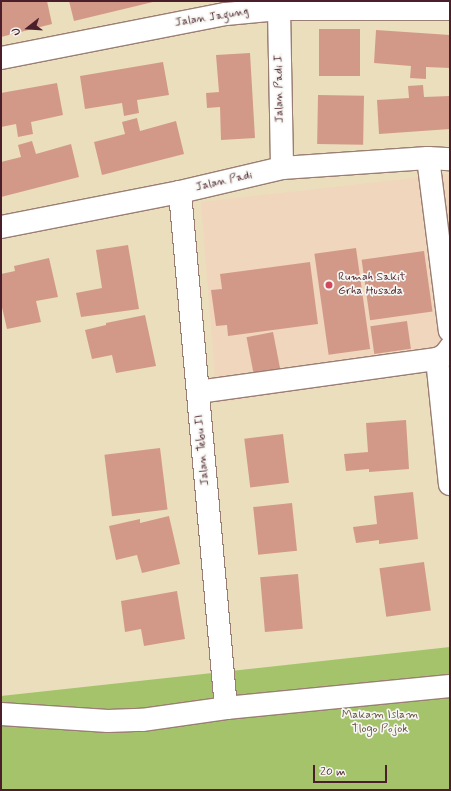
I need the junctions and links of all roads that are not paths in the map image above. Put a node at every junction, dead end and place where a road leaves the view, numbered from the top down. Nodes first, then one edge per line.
1 (279, 9) junction
2 (450, 9) edge
3 (1, 58) edge
4 (428, 158) junction
5 (450, 159) edge
6 (282, 168) junction
7 (180, 192) junction
8 (1, 227) edge
9 (450, 331) edge
10 (444, 353) edge
11 (198, 392) junction
12 (449, 458) edge
13 (450, 484) edge
14 (450, 686) edge
15 (226, 708) junction
16 (1, 714) edge

1 - 2 street, Jalan Jagung
1 - 3 street, Jalan Jagung
1 - 6 street, Jalan Padi I
4 - 5 street, Jalan Padi
4 - 6 street, Jalan Padi
4 - 9 street
6 - 7 street, Jalan Padi
7 - 8 street, Jalan Padi
7 - 11 street, Jalan Tebu II
10 - 11 street
10 - 12 street
11 - 15 street, Jalan Tebu II
12 - 13 street
14 - 15 street
15 - 16 street

